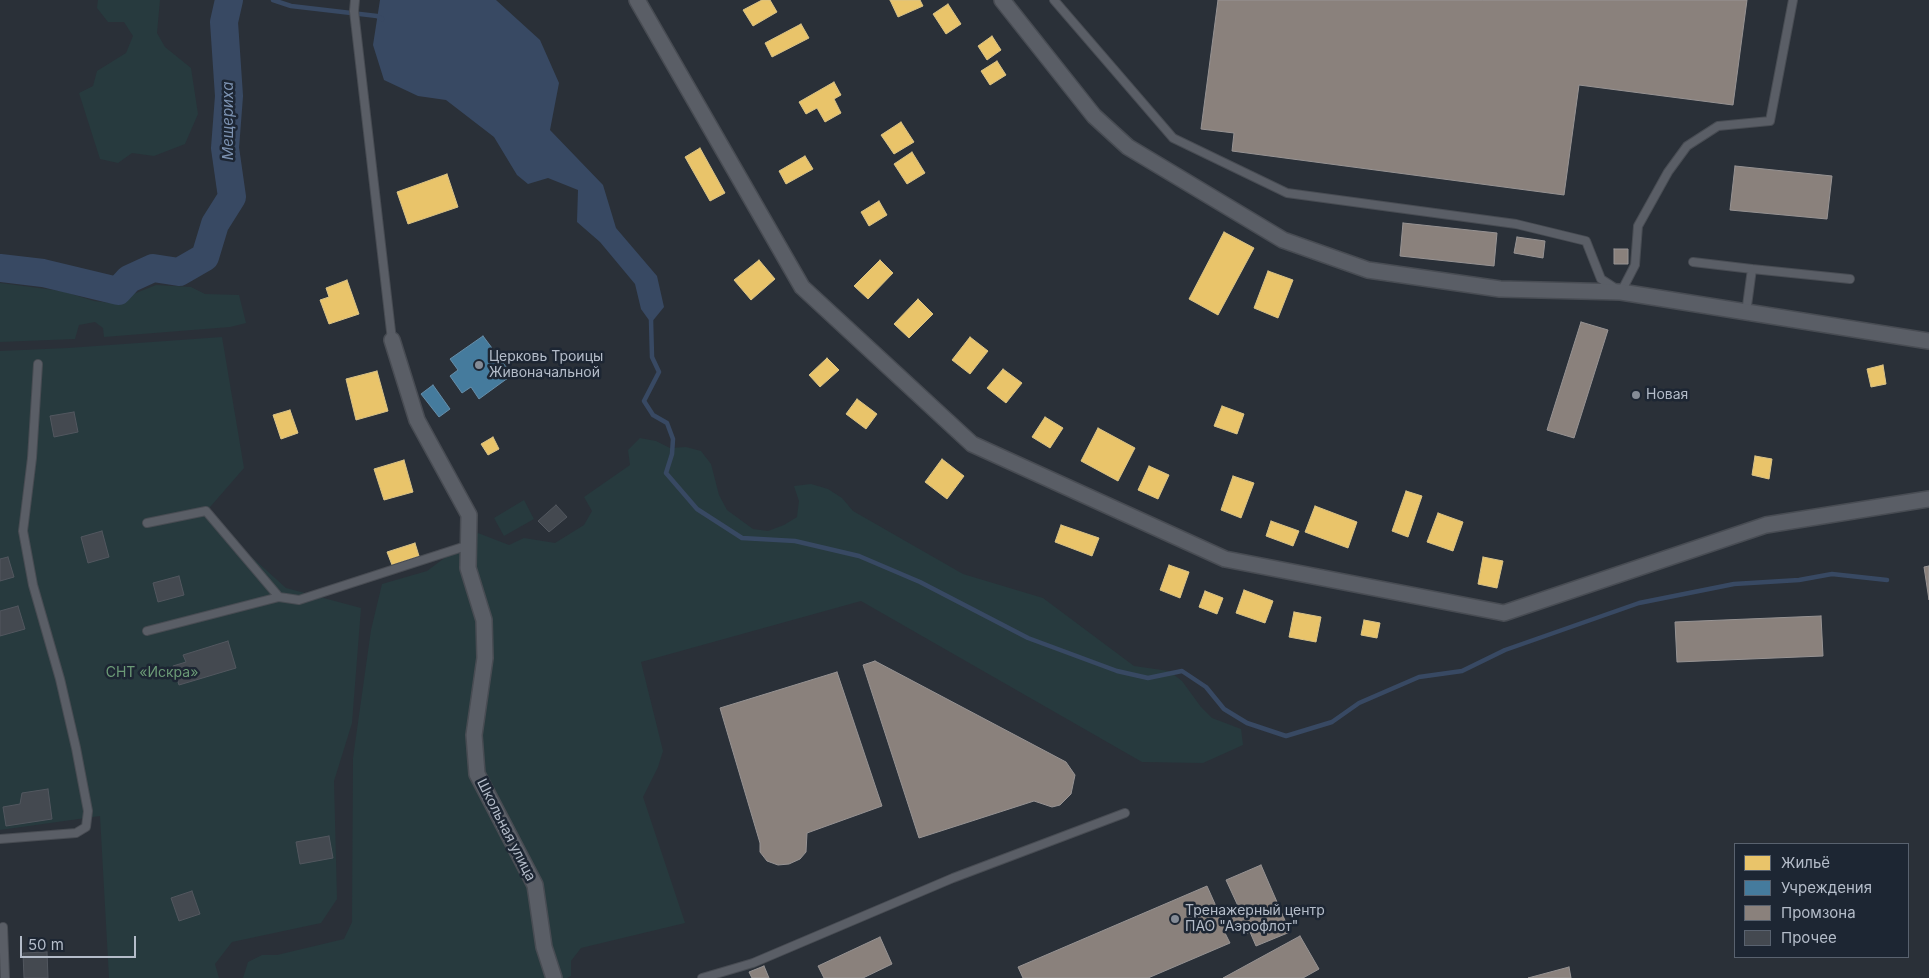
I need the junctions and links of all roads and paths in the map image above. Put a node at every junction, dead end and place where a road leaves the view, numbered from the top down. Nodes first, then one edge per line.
1 (355, 0) edge
2 (636, 0) edge
3 (1002, 0) edge
4 (1054, 0) edge
5 (1793, 0) edge
6 (1693, 262) dead end
7 (1752, 269) junction
8 (1850, 279) dead end
9 (1621, 292) junction
10 (1746, 313) junction
11 (392, 340) joint
12 (1929, 342) edge
13 (38, 364) dead end
14 (1929, 499) edge
15 (147, 523) dead end
16 (469, 545) junction
17 (279, 597) junction
18 (147, 631) dead end
19 (1125, 813) dead end
20 (0, 840) edge
21 (3, 927) dead end
22 (5, 978) edge
23 (554, 978) edge
24 (702, 978) edge

1 - 11 lane
2 - 14 street
3 - 9 street
4 - 9 lane
5 - 9 lane
6 - 7 lane
7 - 8 lane
7 - 10 lane
9 - 10 street
10 - 12 street
11 - 16 street, Школьная улица
13 - 20 lane
15 - 17 lane
16 - 17 lane
16 - 23 street, Школьная улица
17 - 18 lane
19 - 24 lane
21 - 22 lane

